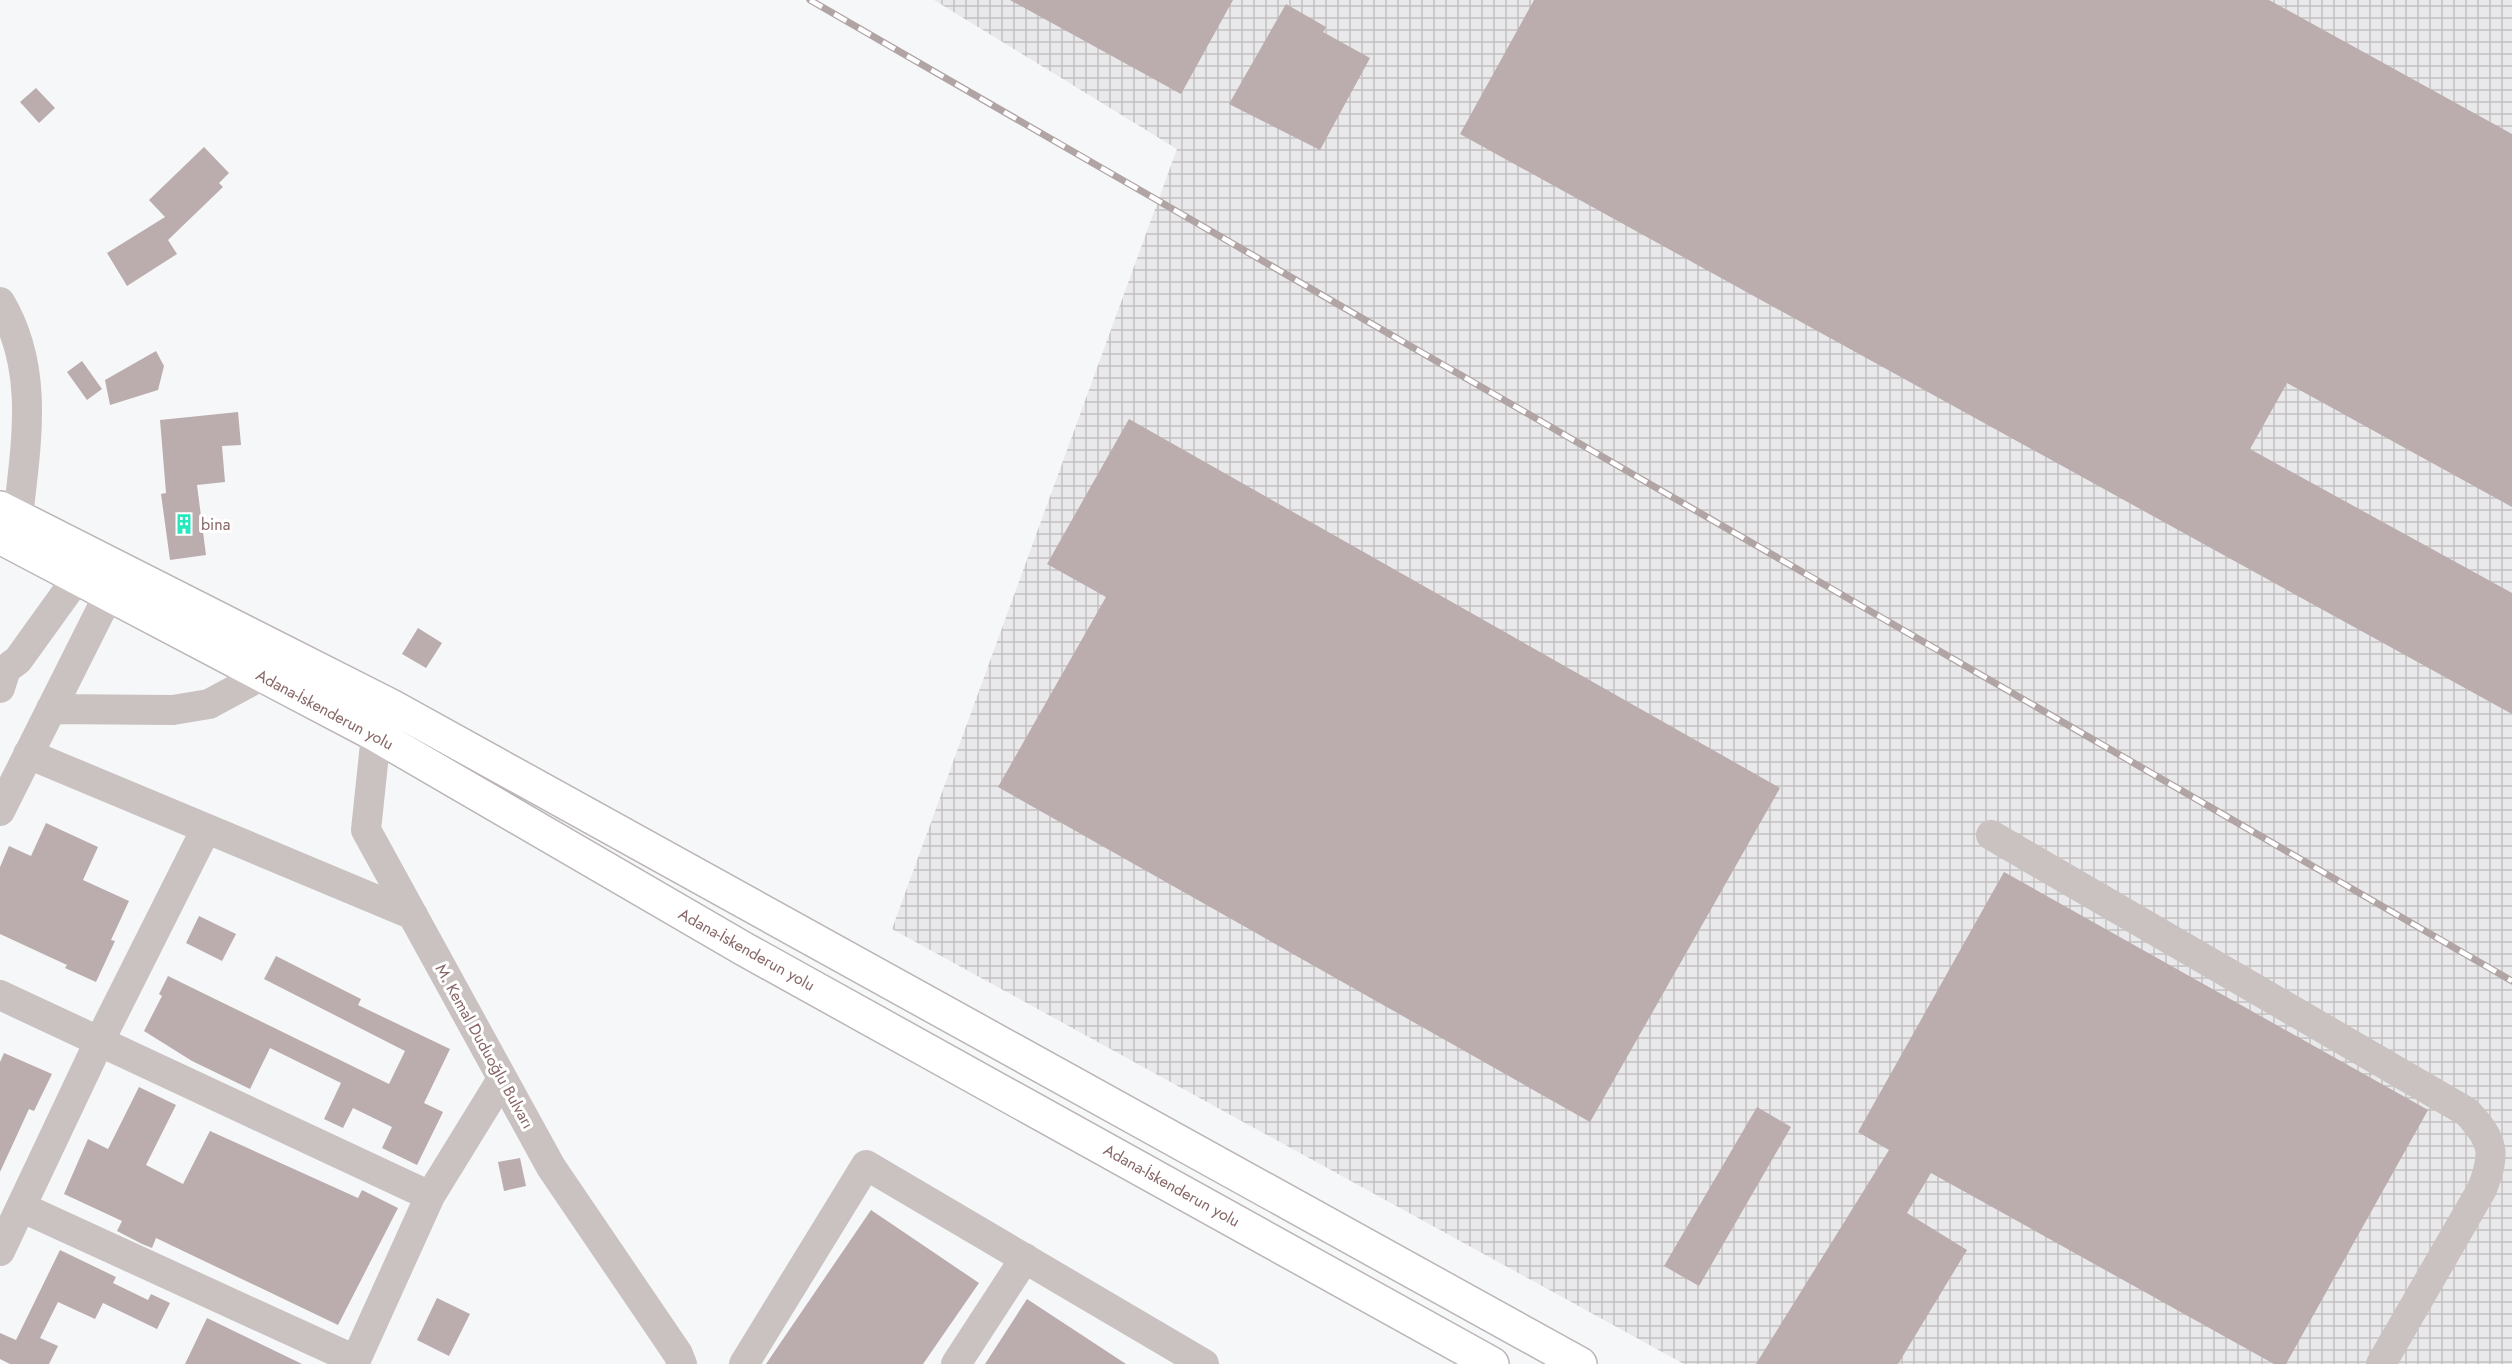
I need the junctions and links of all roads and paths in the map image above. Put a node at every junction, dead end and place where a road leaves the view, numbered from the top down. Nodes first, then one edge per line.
1 (0, 302) edge
2 (6, 520) edge
3 (78, 578) junction
4 (109, 594) junction
5 (2, 673) edge
6 (262, 675) junction
7 (391, 706) junction
8 (51, 709) junction
9 (376, 735) junction
10 (28, 754) junction
11 (0, 810) edge
12 (206, 829) junction
13 (1990, 835) dead end
14 (412, 915) junction
15 (0, 995) edge
16 (99, 1042) junction
17 (502, 1078) junction
18 (430, 1196) junction
19 (21, 1208) junction
20 (0, 1251) edge
21 (1025, 1258) junction
22 (1171, 1356) edge
23 (355, 1362) edge
24 (682, 1364) edge
25 (744, 1364) edge
26 (956, 1364) edge
27 (1204, 1364) edge
28 (1492, 1364) edge
29 (1580, 1364) edge
30 (2381, 1364) edge

1 - 2 street
2 - 3 highway, Adana-İskenderun yolu
2 - 7 highway
3 - 4 highway, Adana-İskenderun yolu
3 - 5 street
4 - 6 highway, Adana-İskenderun yolu
4 - 8 street
6 - 8 street
6 - 9 highway, Adana-İskenderun yolu
7 - 9 street, M. Kemal Duduoğlu Bulvarı
7 - 29 highway
8 - 10 street
9 - 14 street, M. Kemal Duduoğlu Bulvarı
9 - 28 highway, Adana-İskenderun yolu
10 - 11 street
10 - 12 street
12 - 14 street
12 - 16 street
13 - 30 street
14 - 17 street, M. Kemal Duduoğlu Bulvarı
15 - 16 street
16 - 18 street
16 - 19 street
17 - 18 street
17 - 24 street, M. Kemal Duduoğlu Bulvarı
18 - 23 street
19 - 20 street
19 - 23 street
21 - 22 street
21 - 25 street
21 - 26 street
22 - 27 street

